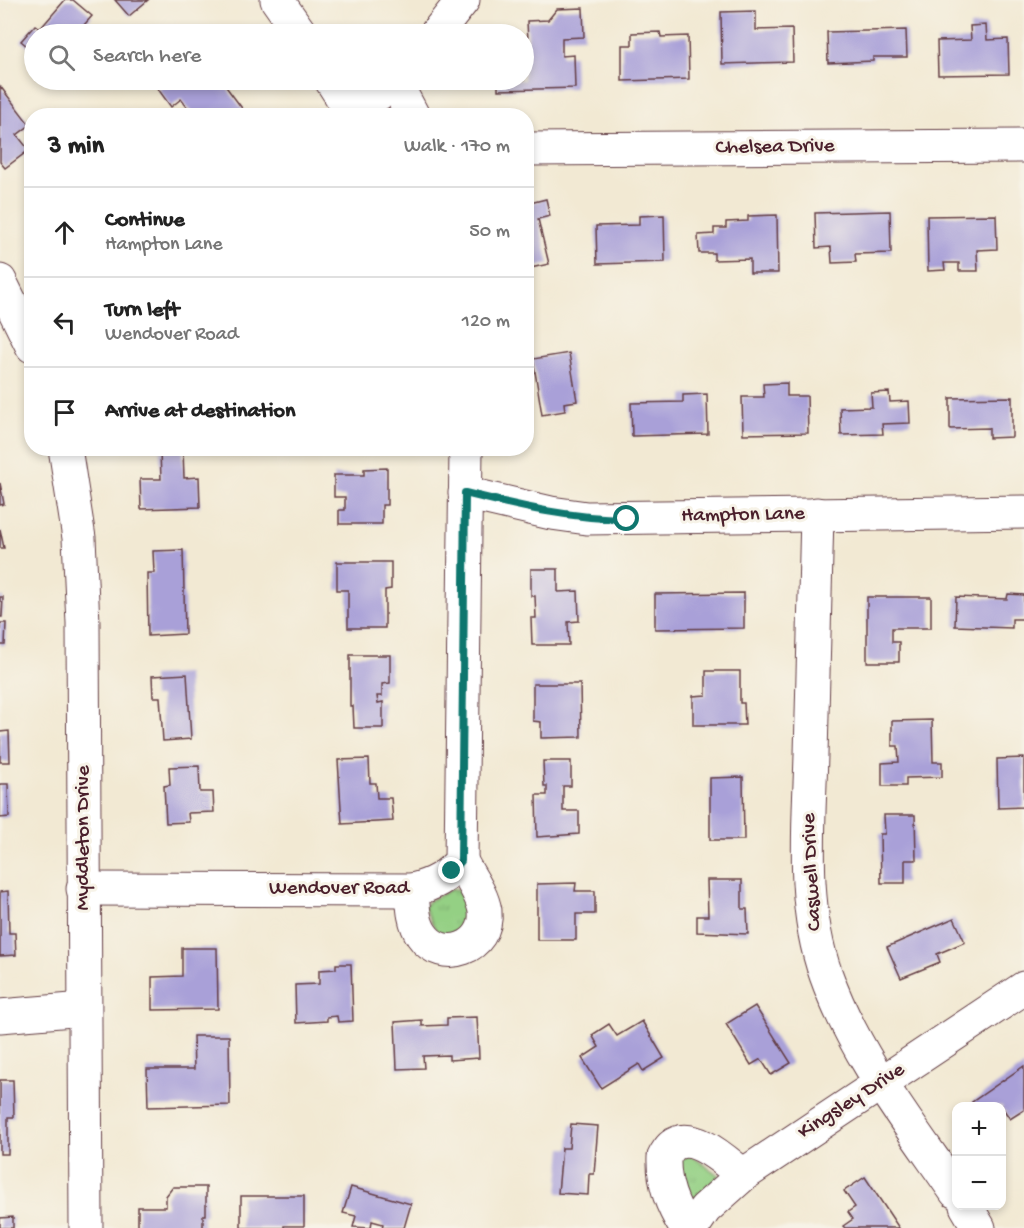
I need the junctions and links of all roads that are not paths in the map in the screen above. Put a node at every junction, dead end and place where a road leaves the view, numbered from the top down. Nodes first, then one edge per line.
1 (277, 0) edge
2 (463, 0) edge
3 (294, 24) edge
4 (444, 24) edge
5 (338, 90) edge
6 (386, 90) edge
7 (402, 90) edge
8 (350, 108) edge
9 (360, 108) edge
10 (409, 108) edge
11 (1024, 146) edge
12 (534, 149) edge
13 (0, 281) edge
14 (24, 330) edge
15 (66, 456) edge
16 (466, 456) edge
17 (465, 493) junction
18 (1024, 512) edge
19 (817, 514) junction
20 (461, 861) junction
21 (84, 889) junction
22 (412, 890) junction
23 (1024, 988) edge
24 (84, 1009) junction
25 (0, 1016) edge
26 (882, 1082) junction
27 (743, 1175) junction
28 (952, 1185) edge
29 (968, 1210) edge
30 (86, 1228) edge
31 (686, 1228) edge
32 (692, 1228) edge
33 (979, 1228) edge

1 - 3 street
2 - 4 street
5 - 8 street
6 - 9 street
7 - 10 street
11 - 12 street, Chelsea Drive
13 - 14 street
15 - 21 street, Myddleton Drive
16 - 17 street
17 - 19 street, Hampton Lane
17 - 20 street
18 - 19 street, Hampton Lane
19 - 26 street, Caswell Drive
20 - 22 street, Wendover Road
20 - 22 street
21 - 22 street, Wendover Road
21 - 24 street, Myddleton Drive
23 - 26 street, Kingsley Drive
24 - 25 street
24 - 30 street, Myddleton Drive
26 - 27 street, Kingsley Drive
26 - 28 street, Caswell Drive
27 - 31 street
27 - 32 street, Kingsley Drive
29 - 33 street

